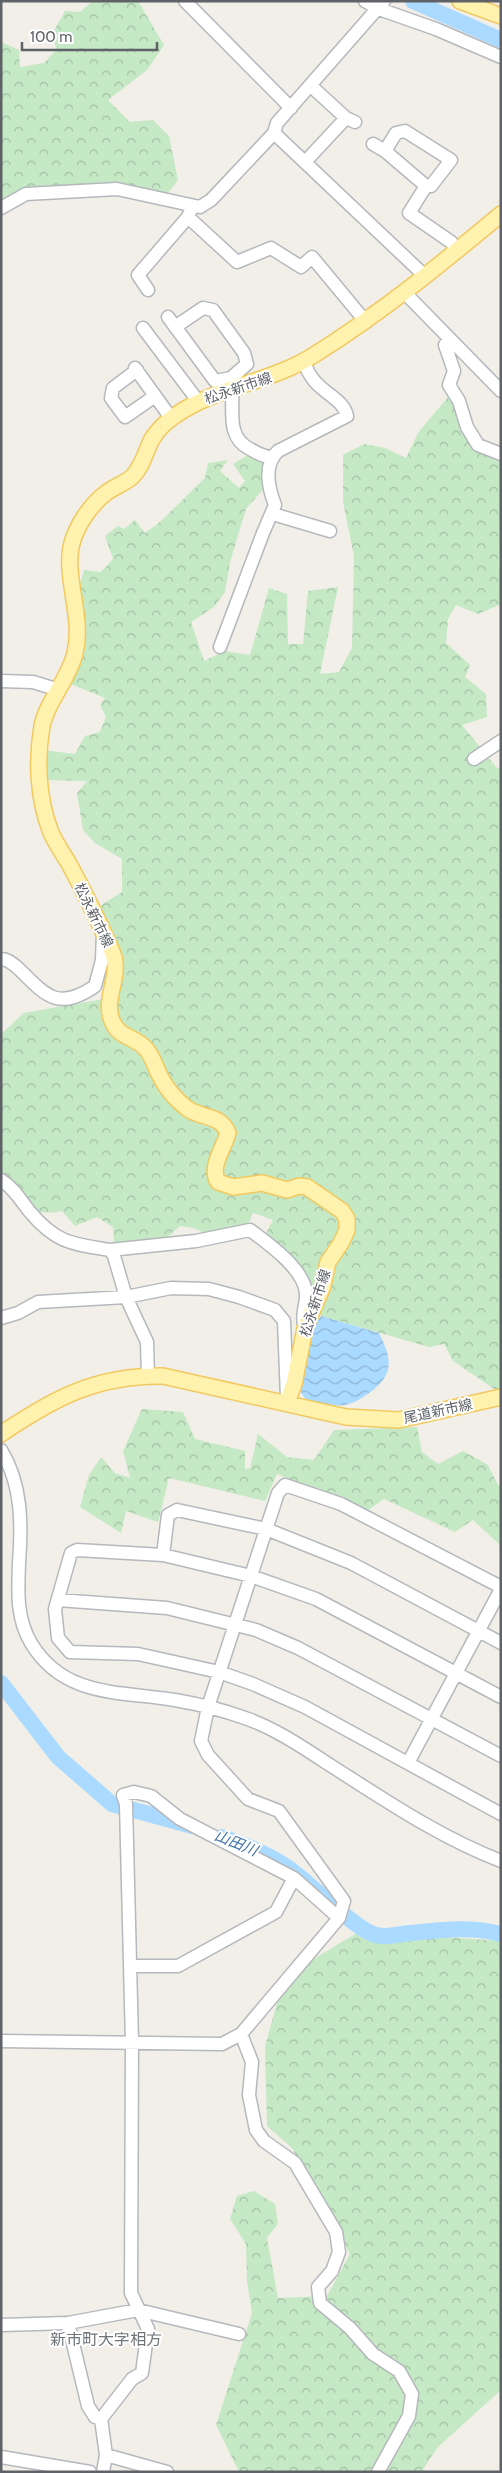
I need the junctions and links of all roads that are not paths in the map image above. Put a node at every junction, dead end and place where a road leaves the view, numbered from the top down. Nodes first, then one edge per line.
1 (186, 1) edge
2 (365, 1) edge
3 (460, 1) edge
4 (381, 5) edge
5 (501, 16) edge
6 (501, 57) edge
7 (311, 86) junction
8 (291, 108) junction
9 (274, 133) junction
10 (305, 162) junction
11 (426, 186) junction
12 (1, 208) edge
13 (190, 212) junction
14 (501, 214) edge
15 (458, 250) junction
16 (426, 277) junction
17 (148, 290) dead end
18 (405, 293) junction
19 (366, 322) junction
20 (143, 328) dead end
21 (449, 338) junction
22 (304, 360) junction
23 (232, 382) junction
24 (501, 391) edge
25 (155, 396) junction
26 (198, 401) junction
27 (171, 418) junction
28 (501, 454) edge
29 (272, 457) junction
30 (273, 514) junction
31 (330, 531) dead end
32 (220, 646) dead end
33 (1, 681) edge
34 (59, 690) junction
35 (501, 740) edge
36 (474, 759) dead end
37 (103, 932) junction
38 (1, 959) edge
39 (1, 1180) edge
40 (110, 1250) junction
41 (126, 1297) junction
42 (1, 1318) edge
43 (305, 1328) junction
44 (148, 1376) junction
45 (501, 1398) edge
46 (287, 1404) junction
47 (1, 1434) edge
48 (1, 1450) edge
49 (266, 1529) junction
50 (163, 1555) junction
51 (250, 1576) junction
52 (501, 1588) edge
53 (58, 1600) junction
54 (235, 1625) junction
55 (478, 1631) junction
56 (501, 1643) edge
57 (220, 1672) junction
58 (456, 1673) junction
59 (501, 1697) edge
60 (208, 1707) junction
61 (432, 1718) junction
62 (501, 1756) edge
63 (408, 1763) junction
64 (501, 1814) edge
65 (501, 1861) edge
66 (294, 1878) junction
67 (339, 1918) junction
68 (130, 1966) junction
69 (241, 2034) junction
70 (1, 2041) edge
71 (132, 2042) junction
72 (138, 2310) junction
73 (68, 2323) junction
74 (1, 2325) edge
75 (239, 2334) dead end
76 (101, 2419) junction
77 (106, 2456) junction
78 (1, 2457) edge
79 (90, 2472) edge
80 (104, 2472) edge
81 (167, 2472) edge
82 (378, 2472) edge

1 - 8 street
2 - 4 street
3 - 5 main road
4 - 6 street
4 - 7 street
7 - 8 street
7 - 10 street
8 - 9 street
9 - 10 street
9 - 13 street
10 - 16 street
11 - 11 street
11 - 15 street
12 - 13 street
13 - 17 street
13 - 19 street
14 - 15 main road, 松永新市線
15 - 16 main road, 松永新市線
16 - 18 main road, 松永新市線
18 - 19 main road, 松永新市線
18 - 21 street
19 - 22 main road, 松永新市線
20 - 26 street
21 - 24 street
21 - 28 street
22 - 23 main road, 松永新市線
22 - 29 street
23 - 23 street
23 - 26 main road, 松永新市線
23 - 29 street
25 - 25 street
25 - 27 street
26 - 27 main road, 松永新市線
27 - 34 main road, 松永新市線
29 - 30 street
30 - 31 street
30 - 32 street
33 - 34 street
34 - 37 main road, 松永新市線
35 - 36 street
37 - 38 street
37 - 43 main road, 松永新市線
39 - 40 street
40 - 41 street
40 - 43 street
41 - 42 street
41 - 44 street
41 - 46 street
43 - 46 main road, 松永新市線
44 - 46 main road
44 - 47 main road
45 - 46 main road, 尾道新市線
48 - 60 street
49 - 50 street
49 - 51 street
49 - 52 street
49 - 55 street
50 - 51 street
50 - 53 street
51 - 54 street
51 - 58 street
52 - 55 street
53 - 54 street
53 - 57 street
54 - 57 street
54 - 61 street
55 - 56 street
55 - 58 street
57 - 60 street
57 - 63 street
58 - 59 street
58 - 61 street
60 - 65 street
60 - 67 street
61 - 62 street
61 - 63 street
63 - 64 street
66 - 67 street
66 - 68 street
66 - 68 street
67 - 69 street
68 - 71 street
69 - 71 street
69 - 82 street
70 - 71 street
71 - 72 street
72 - 73 street
72 - 75 street
72 - 76 street
73 - 74 street
73 - 76 street
76 - 77 street
77 - 80 street
77 - 81 street
78 - 79 street

